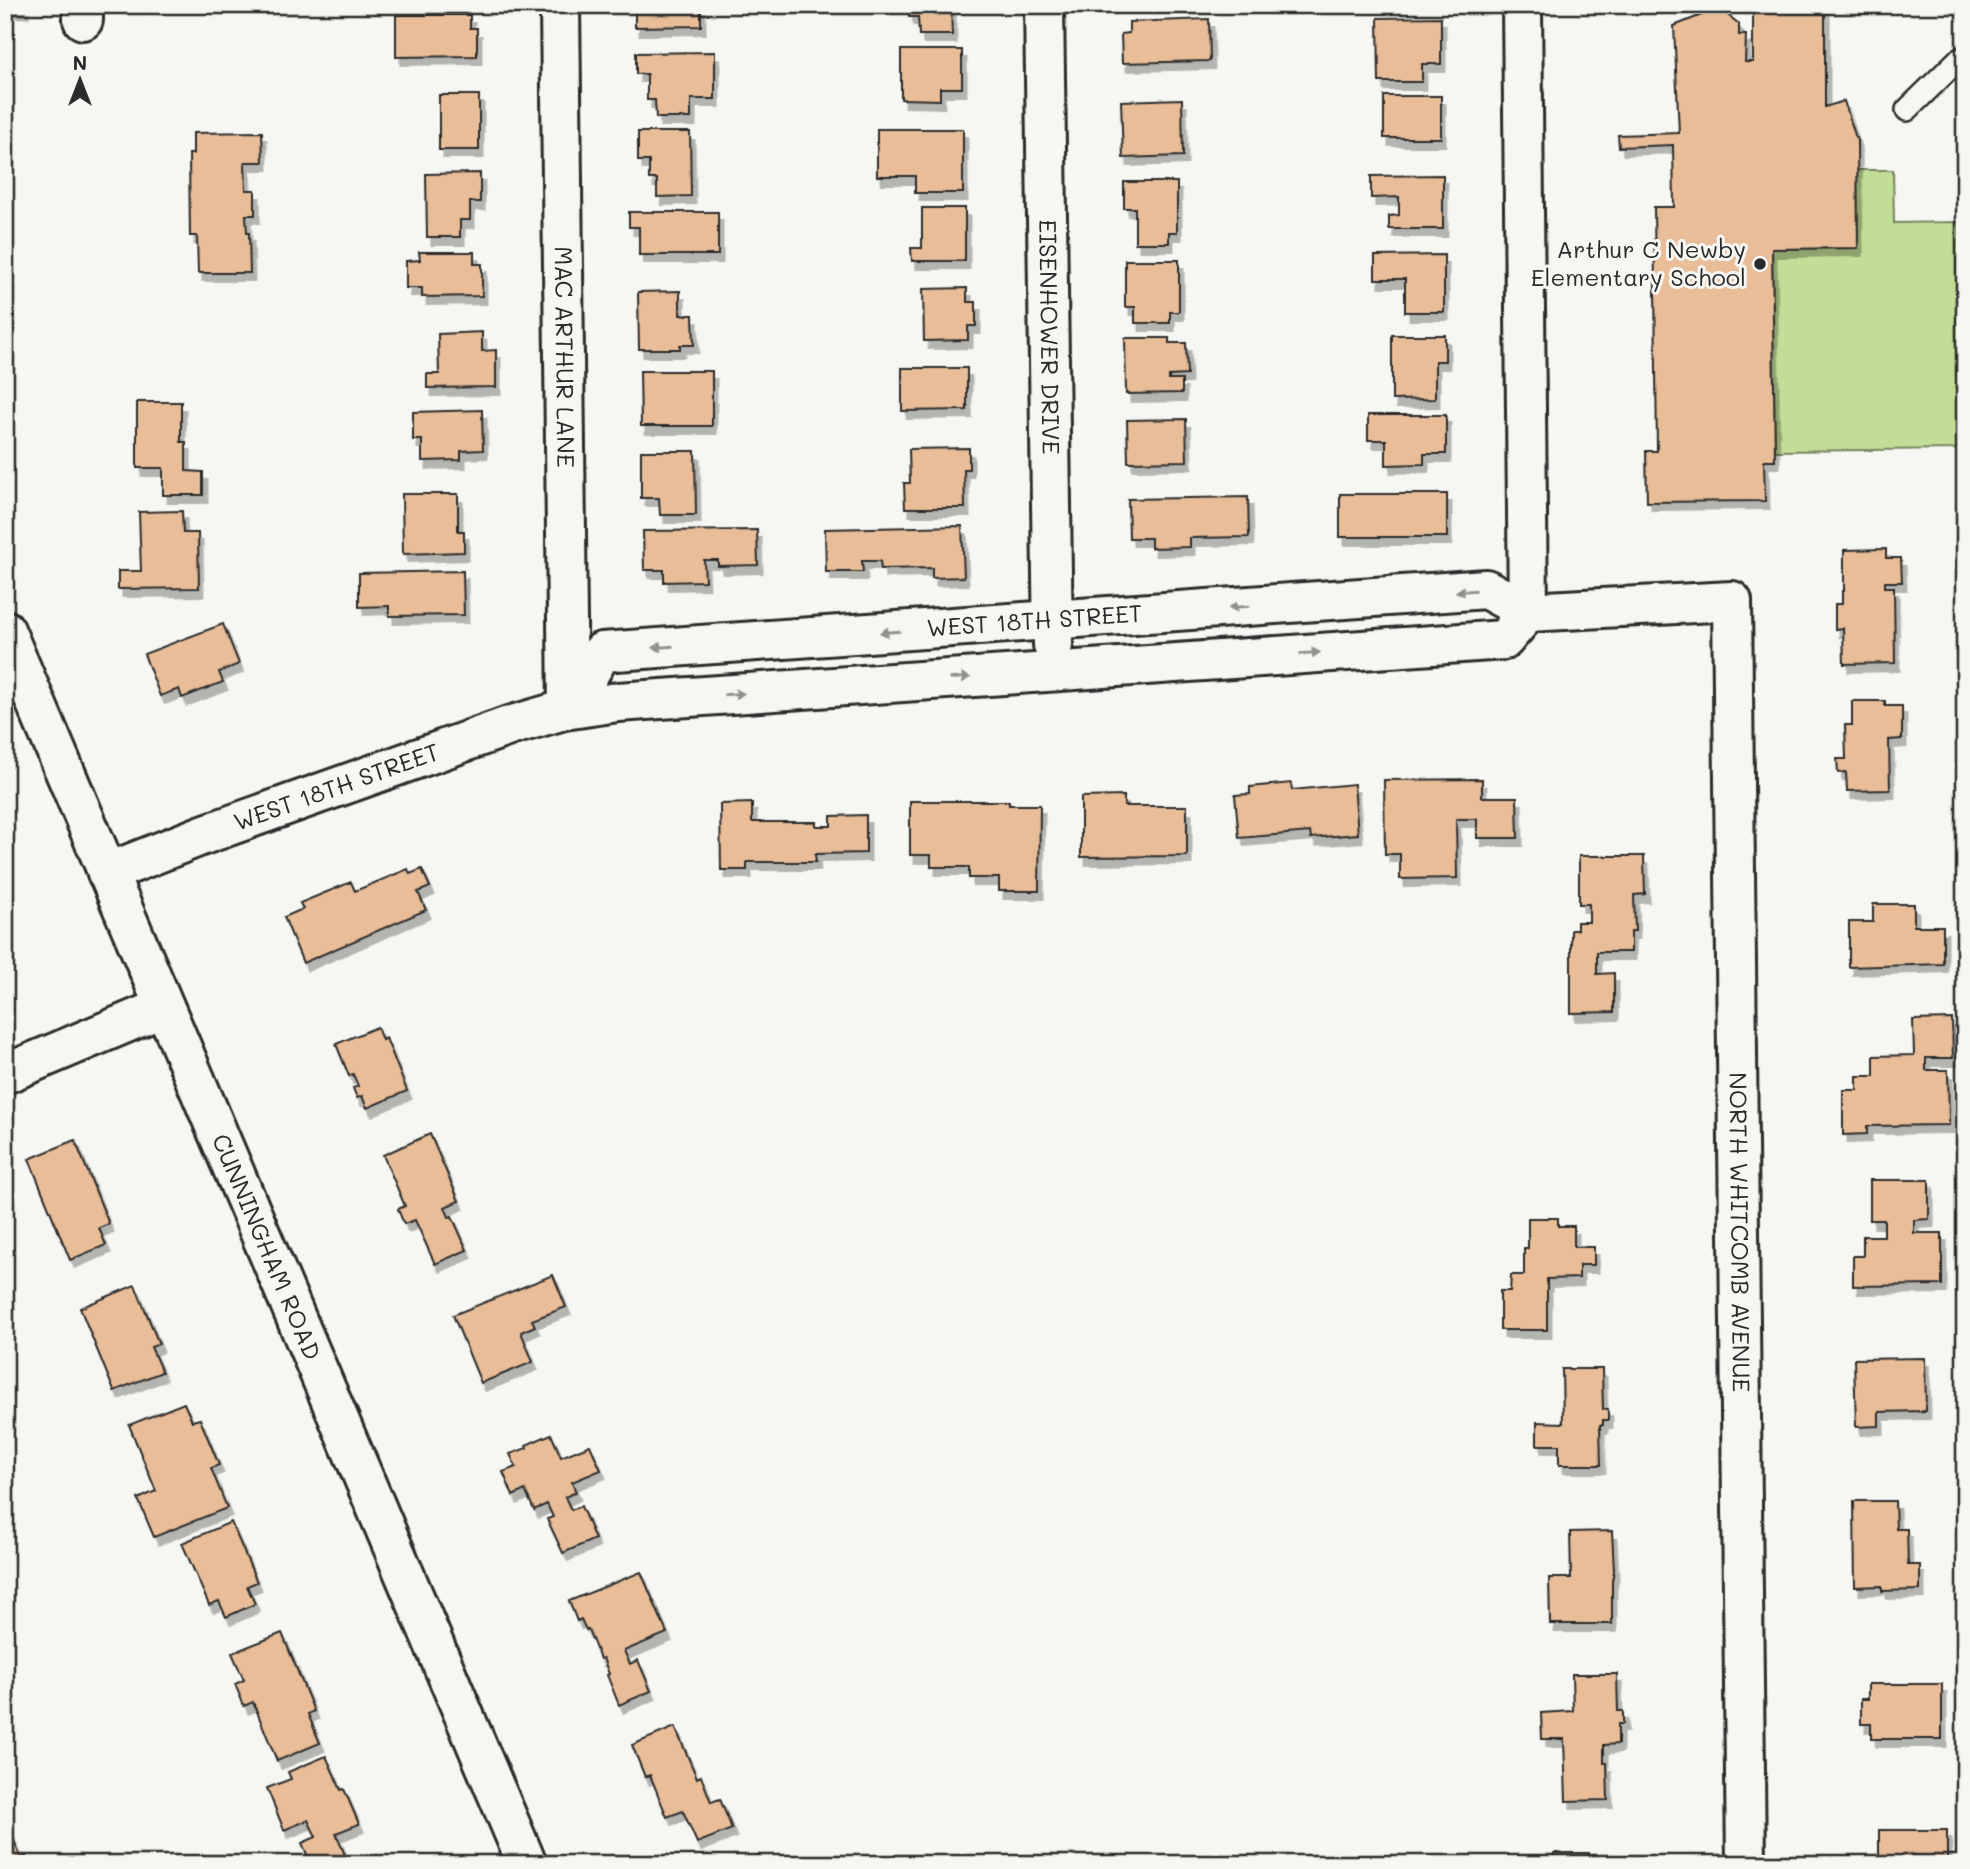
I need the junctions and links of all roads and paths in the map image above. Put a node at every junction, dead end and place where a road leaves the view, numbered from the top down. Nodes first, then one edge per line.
1 (560, 5) edge
2 (1044, 5) edge
3 (1522, 5) edge
4 (1965, 57) edge
5 (1907, 110) dead end
6 (1528, 612) junction
7 (1053, 620) junction
8 (5, 630) edge
9 (1053, 671) junction
10 (568, 709) junction
11 (107, 873) junction
12 (164, 1007) junction
13 (5, 1074) edge
14 (527, 1864) edge
15 (1746, 1864) edge

1 - 10 street, MAC ARTHUR LANE
2 - 7 street, EISENHOWER DRIVE
3 - 6 street
4 - 5 lane
6 -> 7 street, WEST 18TH STREET
9 -> 6 street, WEST 18TH STREET
6 - 15 street, NORTH WHITCOMB AVENUE
7 - 9 street, EISENHOWER DRIVE
7 -> 10 street, WEST 18TH STREET
8 - 11 street, CUNNINGHAM ROAD
10 -> 9 street, WEST 18TH STREET
10 - 11 street, WEST 18TH STREET
11 - 12 street, CUNNINGHAM ROAD
12 - 13 street
12 - 14 street, CUNNINGHAM ROAD

